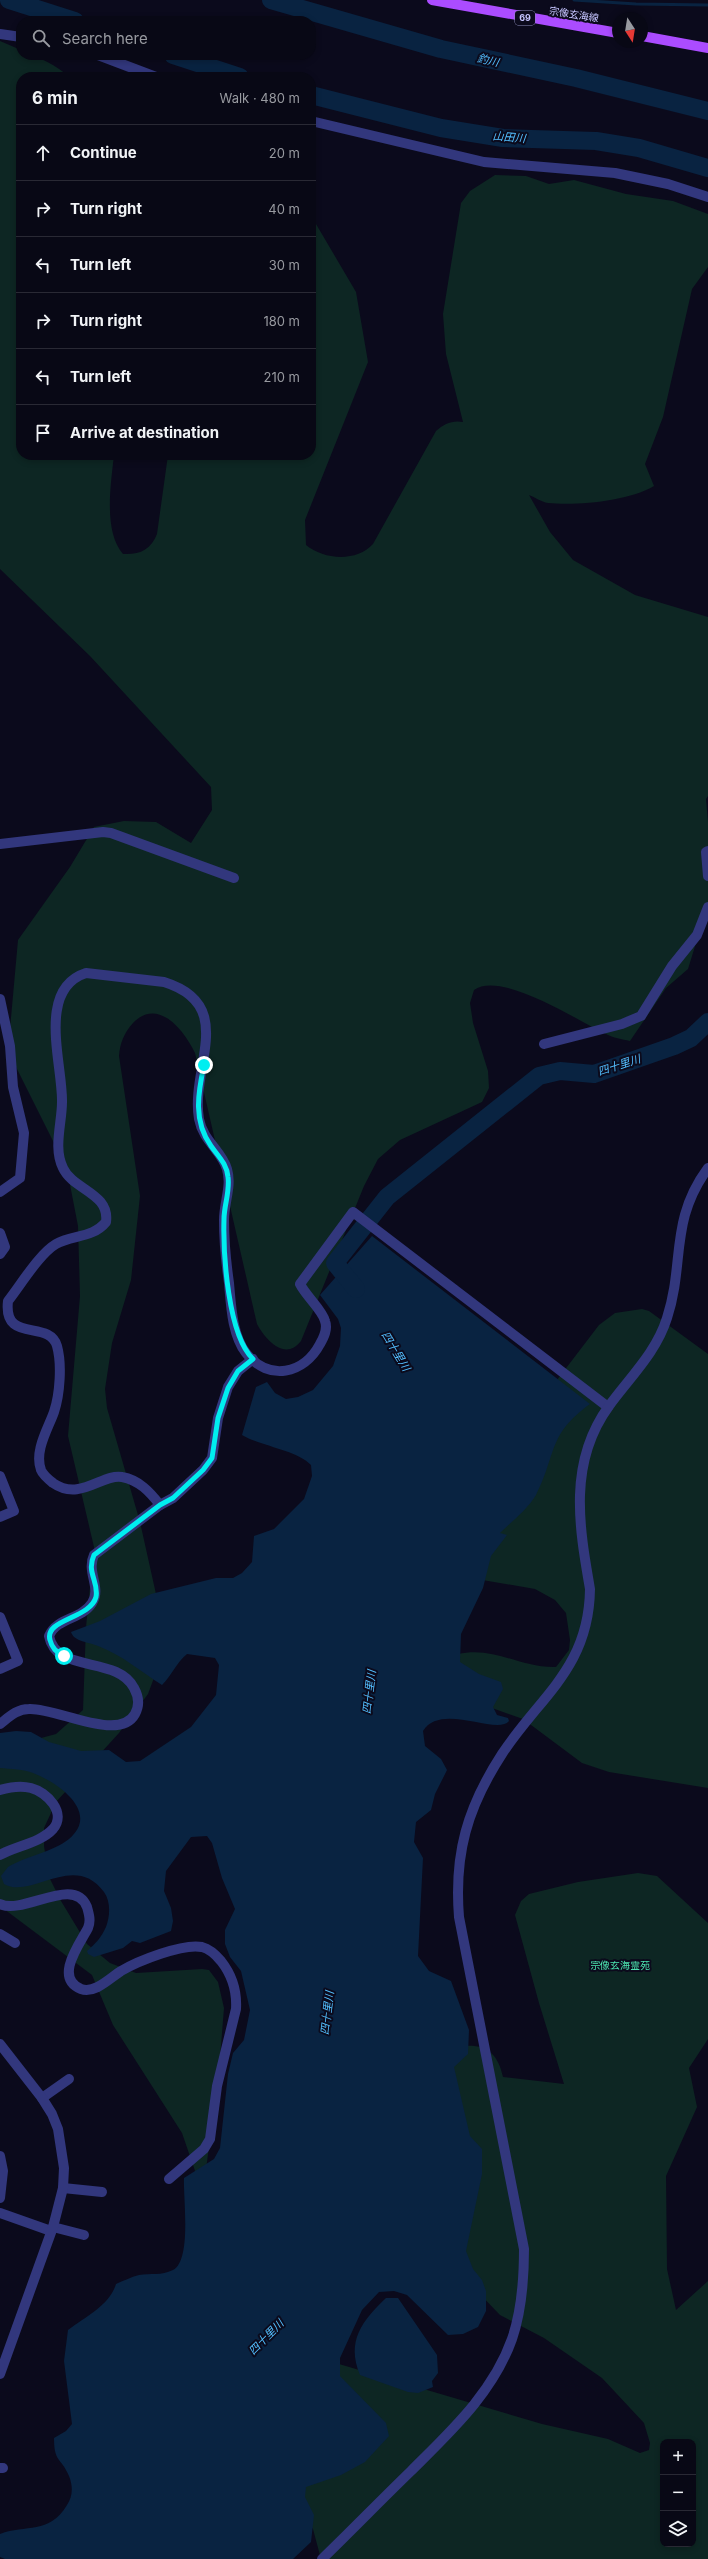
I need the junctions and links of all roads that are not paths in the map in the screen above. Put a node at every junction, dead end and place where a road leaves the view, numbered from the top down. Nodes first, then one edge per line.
1 (432, 0) edge
2 (612, 32) edge
3 (0, 34) edge
4 (16, 36) edge
5 (648, 37) edge
6 (708, 48) edge
7 (111, 60) edge
8 (143, 72) edge
9 (316, 122) edge
10 (708, 197) edge
11 (0, 844) edge
12 (708, 851) edge
13 (708, 876) edge
14 (234, 878) dead end
15 (708, 907) edge
16 (0, 999) edge
17 (544, 1044) dead end
18 (708, 1168) edge
19 (1, 1190) edge
20 (0, 1233) edge
21 (0, 1254) edge
22 (253, 1359) junction
23 (608, 1407) junction
24 (0, 1476) edge
25 (160, 1505) junction
26 (0, 1517) edge
27 (0, 1617) edge
28 (0, 1669) edge
29 (0, 1724) edge
30 (0, 1790) edge
31 (0, 1856) edge
32 (0, 1904) edge
33 (0, 1934) edge
34 (15, 1943) dead end
35 (0, 2044) edge
36 (69, 2079) dead end
37 (42, 2098) junction
38 (0, 2156) edge
39 (169, 2179) dead end
40 (63, 2188) junction
41 (102, 2192) dead end
42 (0, 2198) edge
43 (0, 2213) edge
44 (52, 2229) junction
45 (84, 2235) dead end
46 (0, 2374) edge
47 (322, 2559) edge

1 - 2 main road, 宗像玄海線 / 69
3 - 4 street
5 - 6 main road
7 - 8 street
9 - 10 street
11 - 14 street
12 - 13 street
15 - 17 street
16 - 19 street
18 - 23 street
20 - 21 street
22 - 23 street
22 - 25 street
22 - 25 street
23 - 47 street
24 - 26 street
25 - 29 street
27 - 28 street
30 - 31 street
32 - 39 street
33 - 34 street
35 - 37 street
36 - 37 street
37 - 40 street
38 - 42 street
40 - 41 street
40 - 44 street
43 - 44 street
44 - 45 street
44 - 46 street

